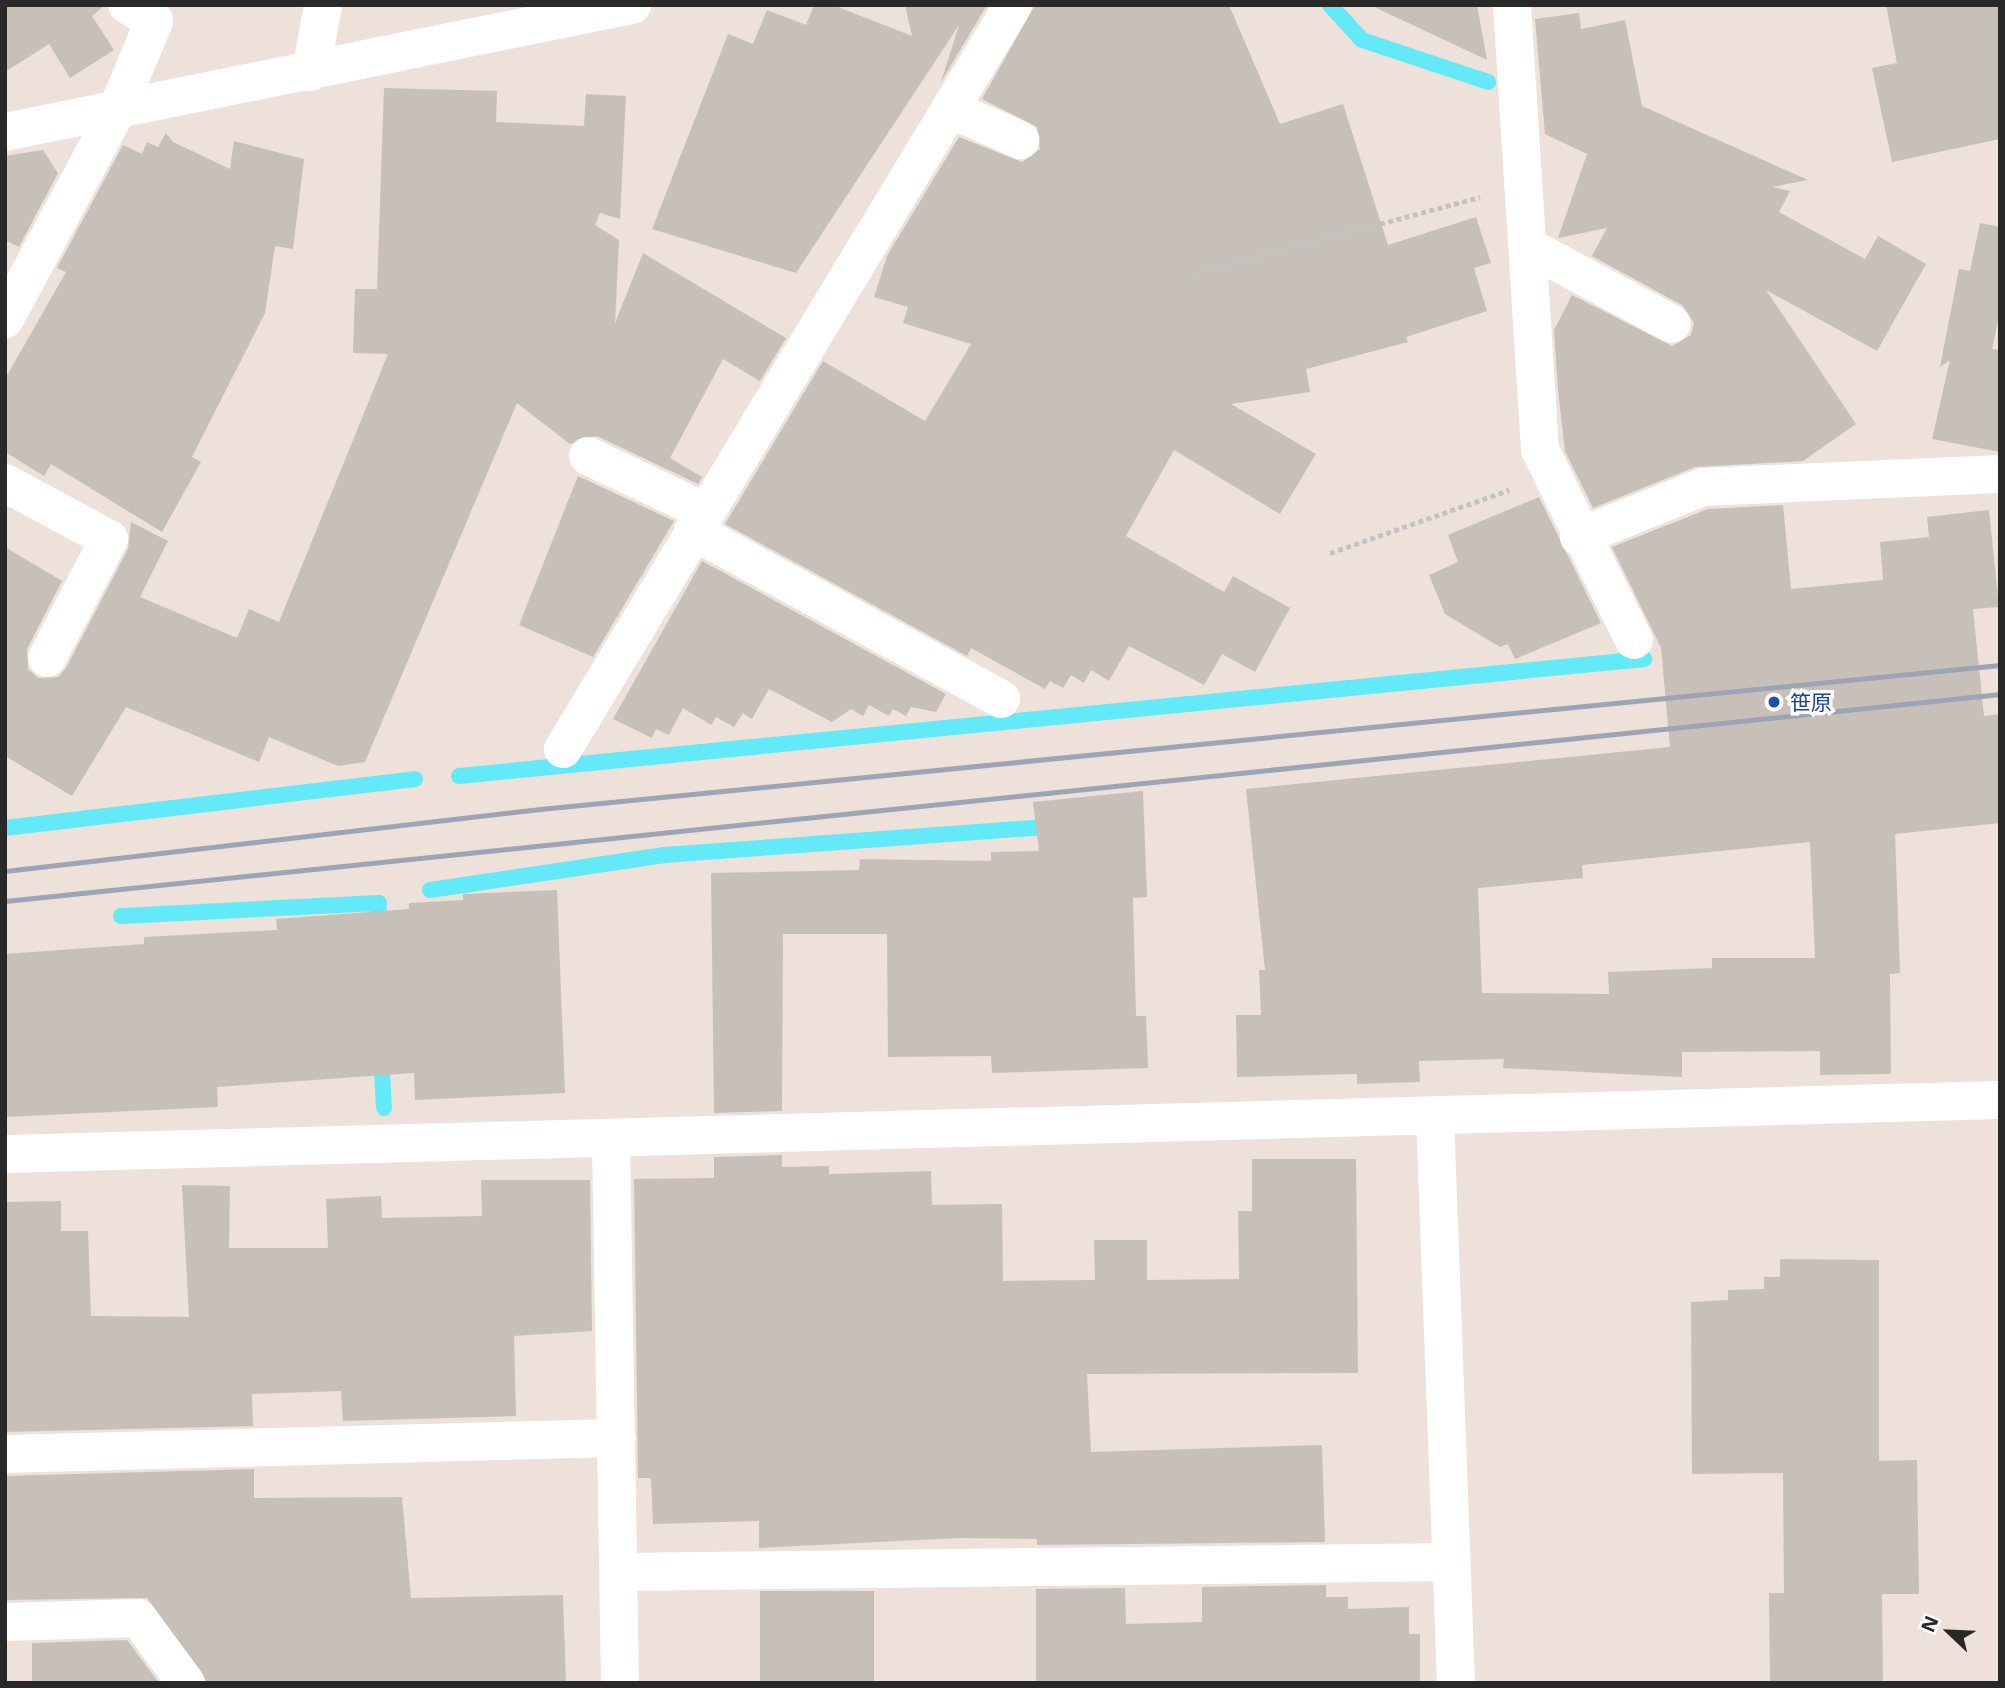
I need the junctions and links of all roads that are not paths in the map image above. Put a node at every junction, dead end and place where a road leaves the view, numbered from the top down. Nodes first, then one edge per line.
1 (127, 5) edge
2 (323, 5) edge
3 (632, 5) edge
4 (1013, 5) edge
5 (1512, 5) edge
6 (311, 72) junction
7 (950, 109) junction
8 (116, 112) junction
9 (5, 132) edge
10 (1020, 140) dead end
11 (1529, 247) junction
12 (5, 319) edge
13 (1672, 324) dead end
14 (588, 456) dead end
15 (2000, 474) edge
16 (5, 483) edge
17 (699, 522) junction
18 (1579, 537) junction
19 (1634, 640) dead end
20 (47, 658) dead end
21 (1001, 699) dead end
22 (563, 749) dead end
23 (2000, 1100) edge
24 (1435, 1116) junction
25 (611, 1140) junction
26 (5, 1154) edge
27 (617, 1438) junction
28 (5, 1454) edge
29 (1451, 1562) junction
30 (620, 1572) junction
31 (5, 1622) edge
32 (186, 1683) edge
33 (620, 1683) edge
34 (1456, 1683) edge

1 - 8 street
2 - 6 street
3 - 6 street
4 - 7 street
5 - 11 street
6 - 8 street
7 - 10 street
7 - 17 street
8 - 9 street
8 - 12 street
11 - 13 street
11 - 18 street
14 - 17 street
15 - 18 street
16 - 20 street
17 - 21 street
17 - 22 street
18 - 19 street
23 - 24 street
24 - 25 street
24 - 29 street
25 - 26 street
25 - 27 street
27 - 28 street
27 - 30 street
29 - 30 street
29 - 34 street
30 - 33 street
31 - 32 street

